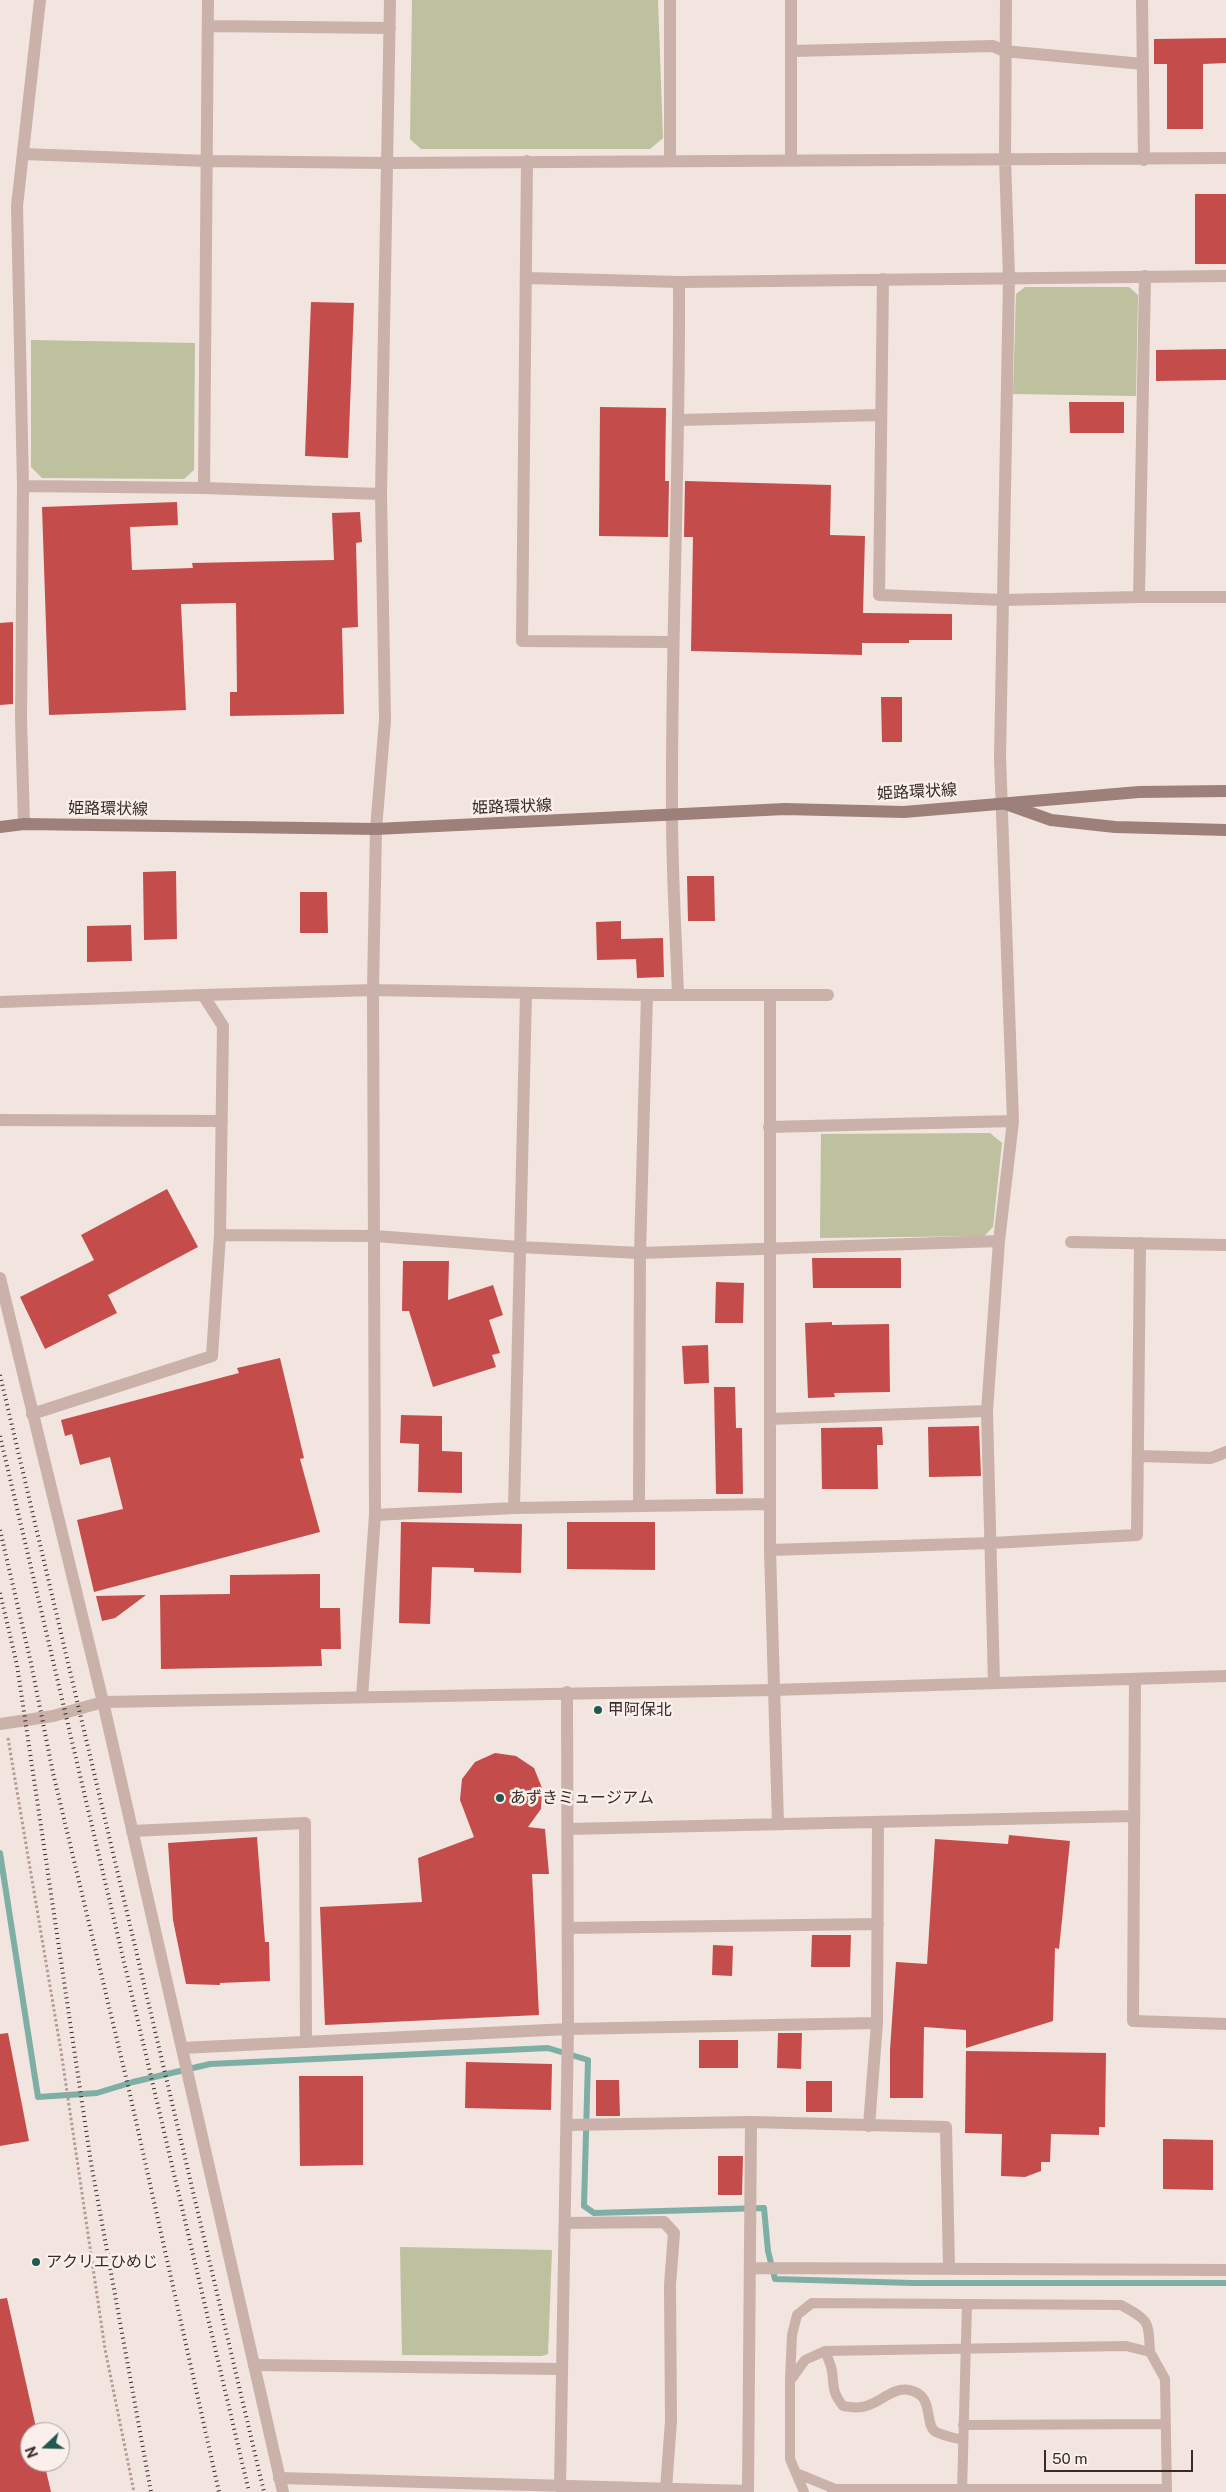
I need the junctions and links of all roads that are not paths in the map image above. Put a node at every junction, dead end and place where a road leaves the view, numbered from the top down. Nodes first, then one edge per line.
1 (40, 0) edge
2 (208, 0) edge
3 (390, 0) edge
4 (670, 0) edge
5 (791, 0) edge
6 (1006, 0) edge
7 (1142, 0) edge
8 (208, 26) junction
9 (390, 28) junction
10 (792, 51) junction
11 (1004, 51) junction
12 (1143, 64) junction
13 (23, 154) junction
14 (1226, 158) edge
15 (1005, 159) junction
16 (670, 160) junction
17 (791, 160) junction
18 (1144, 160) junction
19 (207, 161) junction
20 (527, 161) junction
21 (386, 163) junction
22 (1145, 276) junction
23 (1226, 276) edge
24 (526, 278) junction
25 (1009, 278) junction
26 (883, 279) junction
27 (679, 282) junction
28 (881, 415) junction
29 (680, 420) junction
30 (23, 486) junction
31 (204, 488) junction
32 (381, 494) junction
33 (1139, 596) junction
34 (1226, 598) edge
35 (1003, 600) junction
36 (673, 642) junction
37 (1226, 791) edge
38 (1002, 802) junction
39 (672, 816) junction
40 (0, 820) edge
41 (24, 824) junction
42 (0, 827) edge
43 (376, 829) junction
44 (1226, 830) edge
45 (373, 990) junction
46 (526, 993) junction
47 (203, 995) junction
48 (647, 995) junction
49 (678, 995) junction
50 (770, 995) junction
51 (828, 995) dead end
52 (0, 1002) edge
53 (0, 1120) edge
54 (222, 1120) junction
55 (1013, 1121) junction
56 (769, 1127) junction
57 (220, 1235) junction
58 (375, 1236) junction
59 (999, 1241) junction
60 (1072, 1242) dead end
61 (1140, 1243) junction
62 (1226, 1245) edge
63 (519, 1247) junction
64 (768, 1249) junction
65 (640, 1253) junction
66 (0, 1278) edge
67 (987, 1411) junction
68 (32, 1414) junction
69 (770, 1418) junction
70 (1226, 1452) edge
71 (1139, 1456) junction
72 (770, 1504) junction
73 (639, 1505) junction
74 (514, 1508) junction
75 (375, 1515) junction
76 (992, 1543) junction
77 (770, 1550) junction
78 (1226, 1676) edge
79 (1135, 1680) junction
80 (994, 1682) junction
81 (773, 1690) junction
82 (567, 1692) junction
83 (362, 1697) junction
84 (103, 1702) junction
85 (3, 1724) edge
86 (1134, 1816) junction
87 (878, 1822) junction
88 (778, 1824) junction
89 (568, 1830) junction
90 (132, 1831) junction
91 (878, 1924) junction
92 (568, 1928) junction
93 (877, 2022) junction
94 (1226, 2024) edge
95 (568, 2029) junction
96 (306, 2042) junction
97 (182, 2048) junction
98 (751, 2122) junction
99 (573, 2125) junction
100 (869, 2126) junction
101 (565, 2223) junction
102 (750, 2268) junction
103 (949, 2268) junction
104 (1226, 2270) edge
105 (967, 2304) junction
106 (964, 2348) junction
107 (825, 2351) junction
108 (1150, 2352) junction
109 (254, 2365) junction
110 (561, 2369) junction
111 (790, 2381) junction
112 (1165, 2424) junction
113 (963, 2425) junction
114 (963, 2440) junction
115 (796, 2472) junction
116 (279, 2478) junction
117 (560, 2486) junction
118 (666, 2489) junction
119 (962, 2490) edge
120 (834, 2491) edge
121 (1167, 2491) edge
122 (282, 2492) edge
123 (748, 2492) edge
124 (804, 2492) edge

1 - 13 street
2 - 8 street
3 - 9 street
4 - 16 street
5 - 10 street
6 - 11 street
7 - 12 street
8 - 9 street
8 - 19 street
9 - 21 street
10 - 11 street
10 - 17 street
11 - 12 street
11 - 15 street
12 - 18 street
13 - 19 street
13 - 30 street
14 - 18 street
15 - 17 street
15 - 18 street
15 - 25 street
16 - 17 street
16 - 20 street
19 - 21 street
19 - 31 street
20 - 21 street
20 - 24 street
21 - 32 street
22 - 23 street
22 - 25 street
22 - 33 street
24 - 27 street
24 - 36 street
25 - 26 street
25 - 35 street
26 - 27 street
26 - 28 street
27 - 29 street
28 - 29 street
28 - 35 street
29 - 36 street
30 - 31 street
30 - 41 street
31 - 32 street
32 - 43 street
33 - 34 street
33 - 35 street
35 - 38 street
36 - 39 street
37 - 38 main road, 姫路環状線
38 - 39 main road, 姫路環状線
38 - 44 main road, 姫路環状線
38 - 55 street
39 - 43 main road, 姫路環状線
39 - 49 street
40 - 41 main road, 姫路環状線
41 - 42 main road, 姫路環状線
41 - 43 main road, 姫路環状線
43 - 45 street
45 - 46 street
45 - 47 street
45 - 58 street
46 - 48 street
46 - 63 street
47 - 52 street
47 - 54 street
48 - 49 street
48 - 65 street
49 - 50 street
50 - 51 street
50 - 56 street
53 - 54 street
54 - 57 street
55 - 56 street
55 - 59 street
56 - 64 street
57 - 58 street
57 - 68 street
58 - 63 street
58 - 75 street
59 - 64 street
59 - 67 street
60 - 61 street
61 - 62 street
61 - 71 street
63 - 65 street
63 - 74 street
64 - 65 street
64 - 69 street
65 - 73 street
66 - 68 street
67 - 69 street
67 - 76 street
68 - 84 street
69 - 72 street
70 - 71 street
71 - 76 street
72 - 73 street
72 - 77 street
73 - 74 street
74 - 75 street
75 - 83 street
76 - 77 street
76 - 80 street
77 - 81 street
78 - 79 street
79 - 80 street
79 - 86 street
80 - 81 street
81 - 82 street
81 - 88 street
82 - 83 street
82 - 89 street
83 - 84 street
84 - 85 street
84 - 90 street
86 - 87 street
86 - 94 street
87 - 88 street
87 - 91 street
88 - 89 street
89 - 92 street
90 - 96 street
90 - 97 street
91 - 92 street
91 - 93 street
92 - 95 street
93 - 95 street
93 - 100 street
95 - 96 street
95 - 99 street
96 - 97 street
97 - 109 street
98 - 99 street
98 - 100 street
98 - 102 street
99 - 101 street
100 - 103 street
101 - 110 street
101 - 118 street
102 - 103 street
102 - 123 street
103 - 104 street
105 - 106 lane
105 - 108 lane
105 - 111 lane
106 - 107 lane
106 - 108 lane
106 - 113 lane
107 - 111 lane
107 - 114 lane
108 - 112 lane
109 - 110 street
109 - 116 street
110 - 117 street
111 - 115 lane
112 - 113 lane
112 - 121 lane
113 - 114 lane
114 - 119 lane
115 - 120 lane
115 - 124 lane
116 - 117 street
116 - 122 street
117 - 118 street
118 - 123 street
119 - 120 lane
119 - 121 lane

